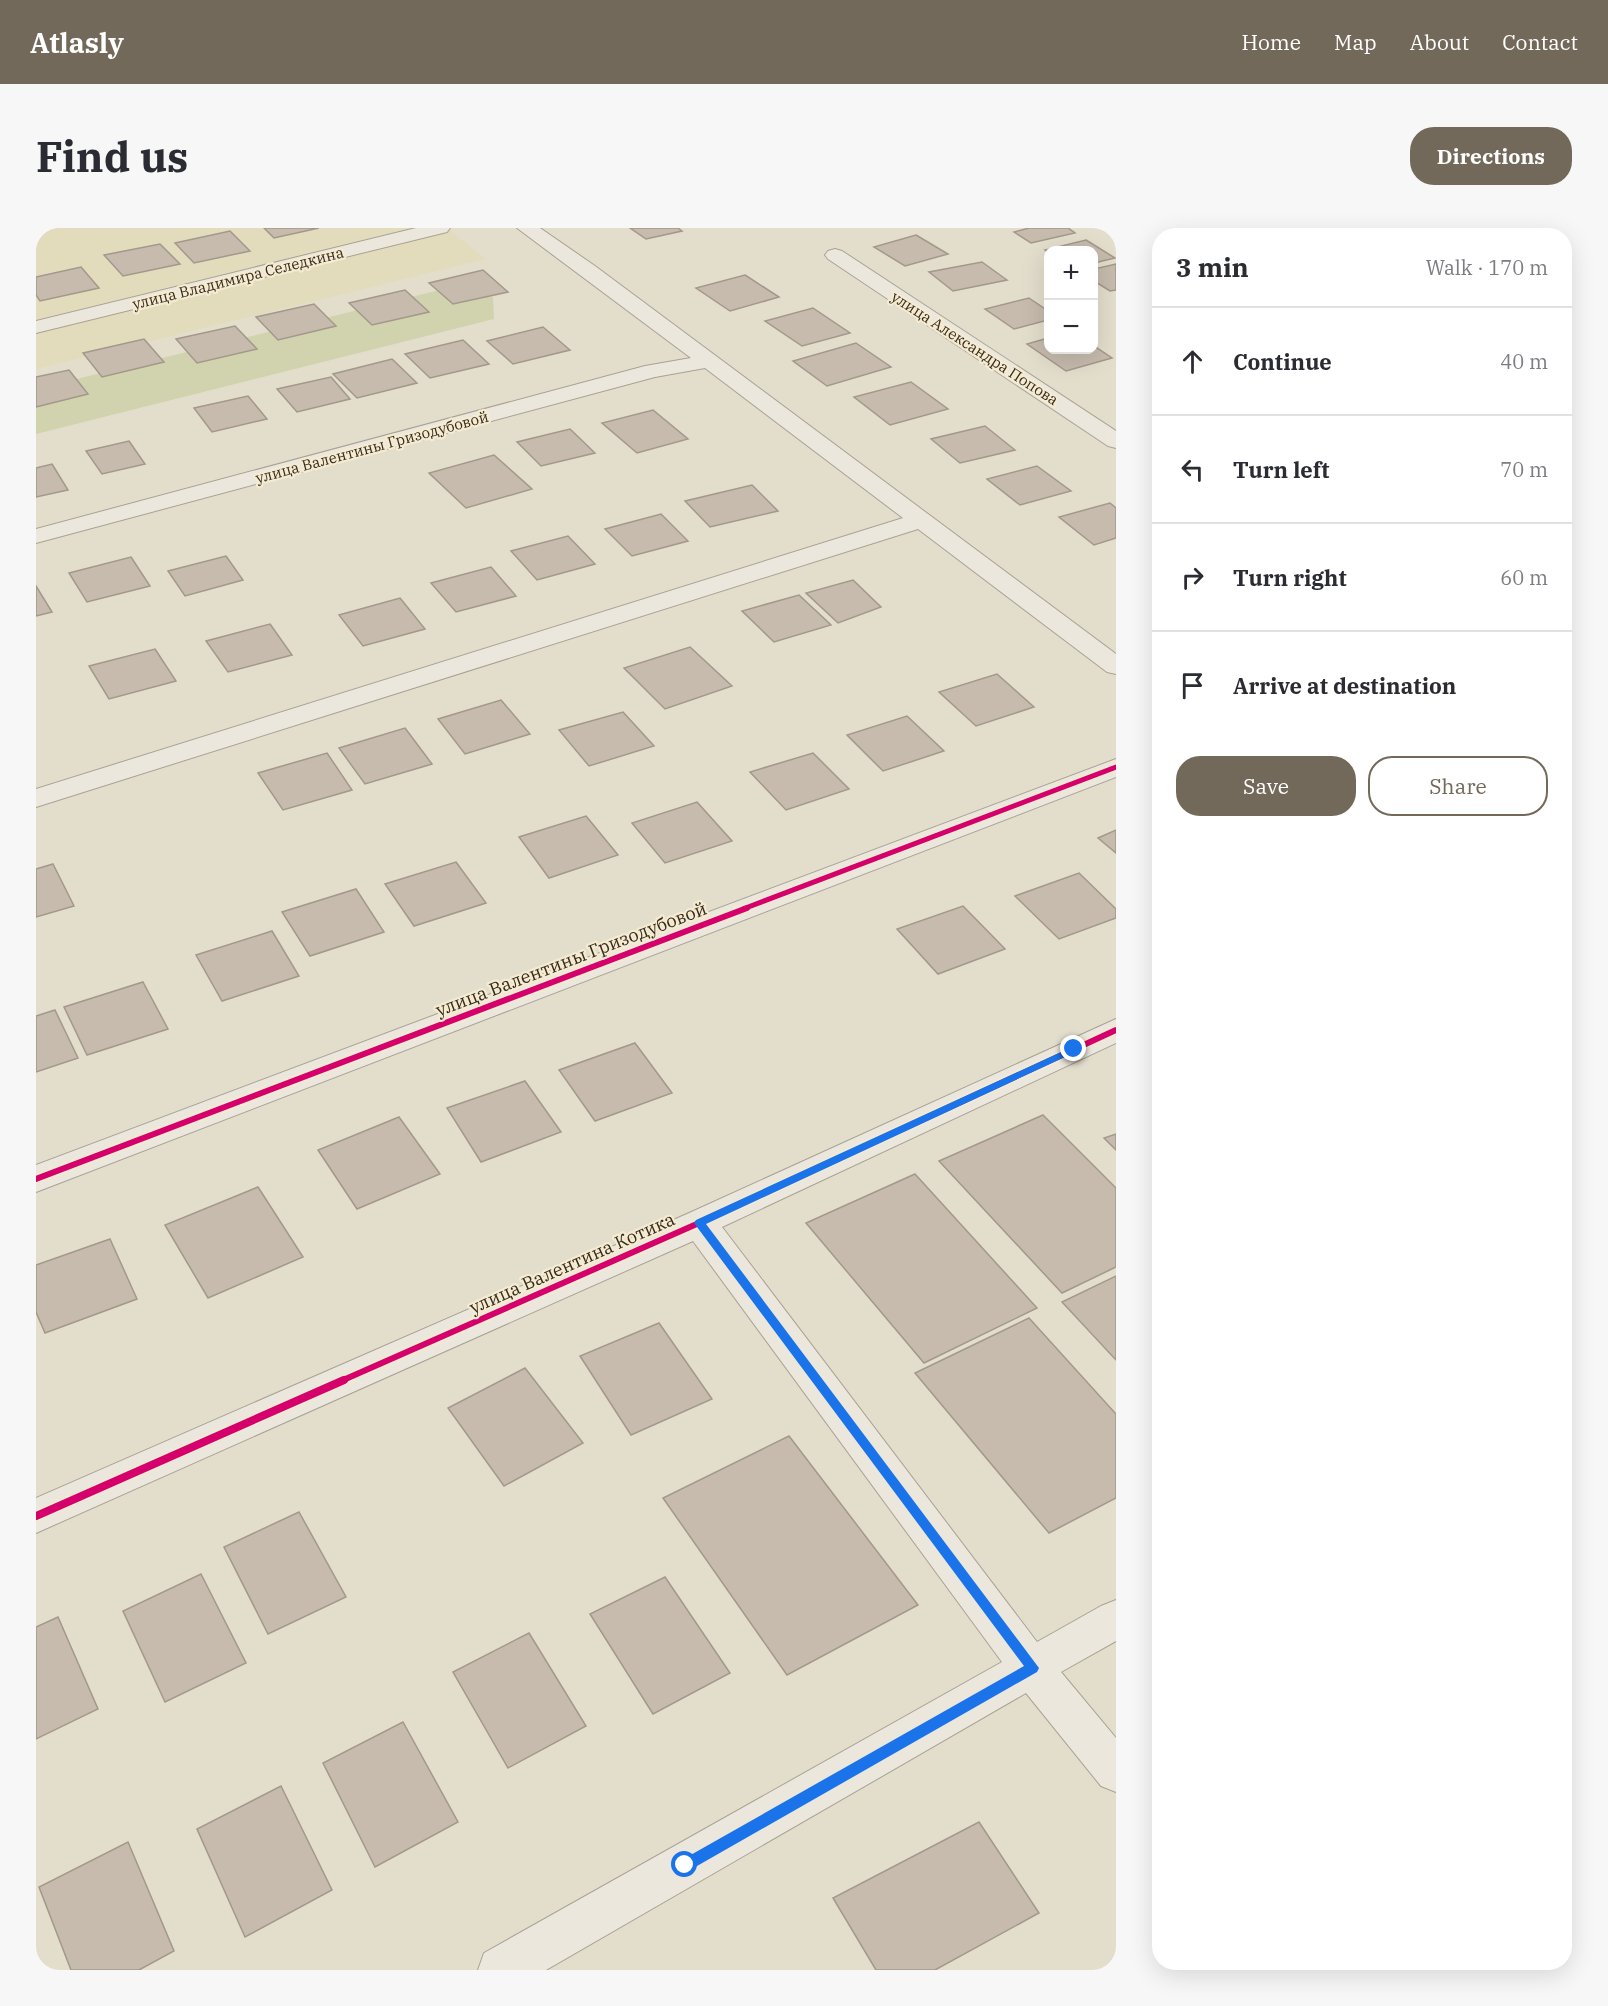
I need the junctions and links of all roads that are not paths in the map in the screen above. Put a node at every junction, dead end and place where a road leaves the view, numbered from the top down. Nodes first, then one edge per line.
1 (440, 228) edge
2 (527, 228) edge
3 (835, 255) dead end
4 (36, 327) edge
5 (709, 362) junction
6 (1116, 441) edge
7 (921, 520) junction
8 (36, 536) edge
9 (1116, 666) edge
10 (1116, 767) edge
11 (36, 798) edge
12 (1116, 1030) edge
13 (36, 1179) edge
14 (699, 1223) junction
15 (36, 1516) edge
16 (1116, 1619) edge
17 (1032, 1668) junction
18 (1116, 1771) edge
19 (501, 1970) edge

1 - 4 street, улица Владимира Селедкина
2 - 5 street
3 - 6 street, улица Александра Попова
5 - 7 street
5 - 8 street, улица Валентины Гризодубовой
7 - 9 street
7 - 11 street
10 - 13 street, улица Валентины Гризодубовой
12 - 14 street, улица Валентина Котика
14 - 15 street, улица Валентина Котика
14 - 17 street
16 - 17 street
17 - 18 street
17 - 19 street

